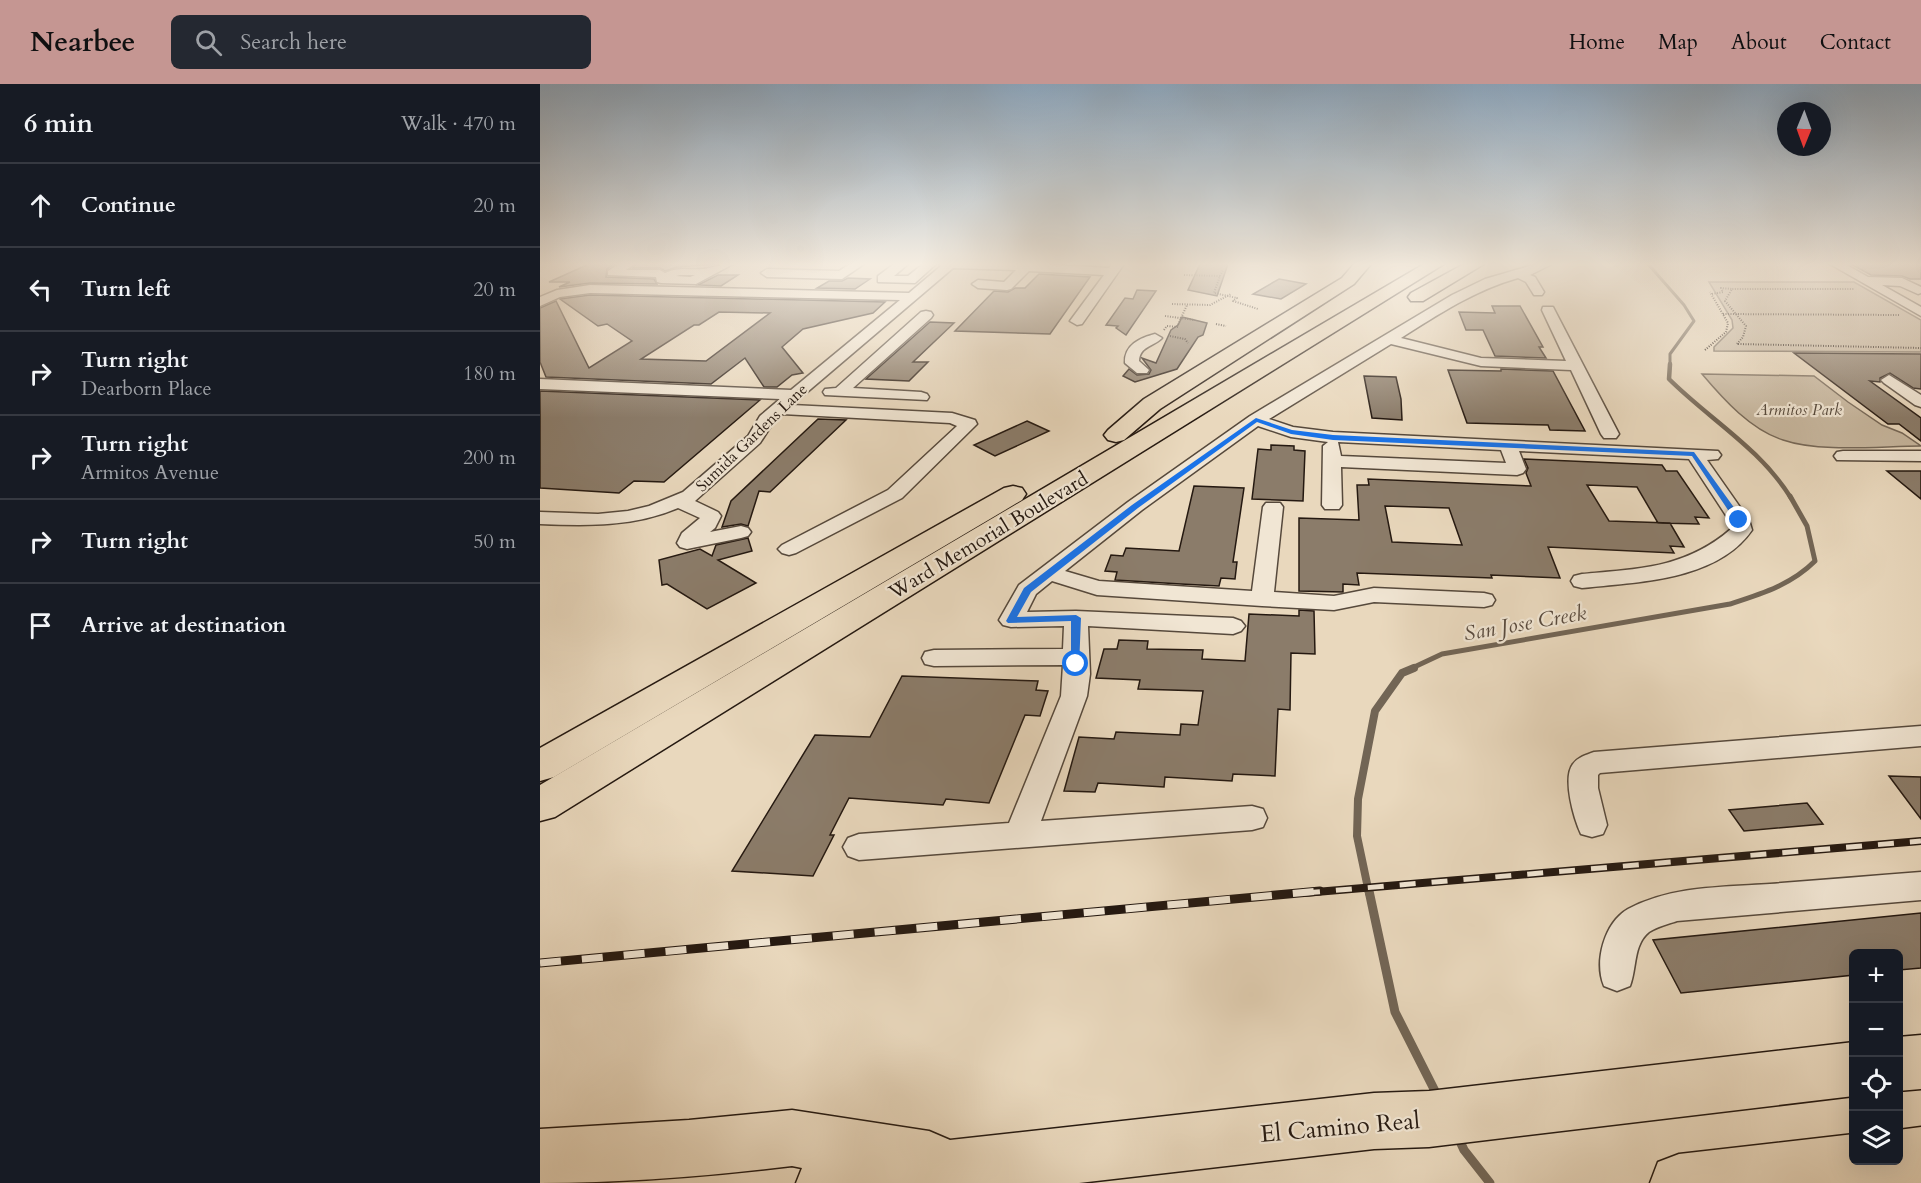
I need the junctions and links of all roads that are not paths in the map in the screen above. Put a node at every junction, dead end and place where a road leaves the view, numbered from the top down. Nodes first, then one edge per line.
1 (892, 315) edge
2 (911, 315) edge
3 (926, 315) dead end
4 (1081, 315) edge
5 (1293, 315) edge
6 (1323, 315) edge
7 (1351, 315) edge
8 (1427, 315) edge
9 (1550, 315) edge
10 (1378, 318) dead end
11 (1077, 321) dead end
12 (1394, 335) junction
13 (1159, 336) road end
14 (1572, 362) junction
15 (1142, 370) dead end
16 (1889, 380) dead end
17 (540, 384) edge
18 (822, 392) junction
19 (840, 392) junction
20 (921, 397) dead end
21 (1921, 402) edge
22 (797, 403) junction
23 (1256, 420) junction
24 (1610, 434) dead end
25 (1116, 435) junction
26 (1333, 438) junction
27 (1508, 446) junction
28 (1843, 456) dead end
29 (1921, 456) edge
30 (1332, 461) junction
31 (1099, 468) junction
32 (684, 498) junction
33 (1332, 505) dead end
34 (1273, 507) dead end
35 (540, 518) edge
36 (741, 532) dead end
37 (789, 549) dead end
38 (1050, 573) junction
39 (1582, 580) dead end
40 (1262, 599) junction
41 (1484, 600) dead end
42 (1076, 618) junction
43 (1233, 626) dead end
44 (1075, 657) junction
45 (934, 658) dead end
46 (1921, 736) edge
47 (540, 766) edge
48 (540, 805) edge
49 (1252, 818) dead end
50 (1592, 825) dead end
51 (1020, 835) junction
52 (859, 847) dead end
53 (1921, 886) edge
54 (1617, 974) dead end
55 (1921, 1062) edge
56 (1903, 1064) edge
57 (1849, 1070) edge
58 (1921, 1156) edge
59 (540, 1158) edge
60 (1903, 1158) edge
61 (1849, 1165) edge
62 (969, 1166) junction
63 (825, 1183) edge
64 (1679, 1183) edge

1 - 22 street, Sumida Gardens Lane
2 - 18 street
3 - 19 street
4 - 11 street
5 - 25 highway
6 - 25 highway, Ward Memorial Boulevard
7 - 31 highway, Ward Memorial Boulevard
8 - 12 street
9 - 14 street
10 - 31 highway
12 - 14 street
12 - 23 street
13 - 15 street
14 - 24 street
16 - 21 street
17 - 22 street
18 - 19 street
18 - 22 street
19 - 20 street
22 - 32 street, Sumida Gardens Lane
22 - 37 street
23 - 26 street
23 - 38 street
25 - 47 highway, Ward Memorial Boulevard
26 - 27 street
26 - 30 street
27 - 30 street
27 - 39 street
28 - 29 street
30 - 33 street
31 - 48 highway, Ward Memorial Boulevard
32 - 35 street
32 - 36 street
34 - 40 street
38 - 40 street
38 - 42 street
40 - 41 street
42 - 43 street
42 - 44 street
44 - 45 street
44 - 51 street
46 - 50 street
49 - 51 street
51 - 52 street
53 - 54 street
55 - 56 highway
57 - 62 highway, El Camino Real
58 - 60 highway
59 - 62 highway
61 - 64 highway
62 - 63 highway, El Camino Real

